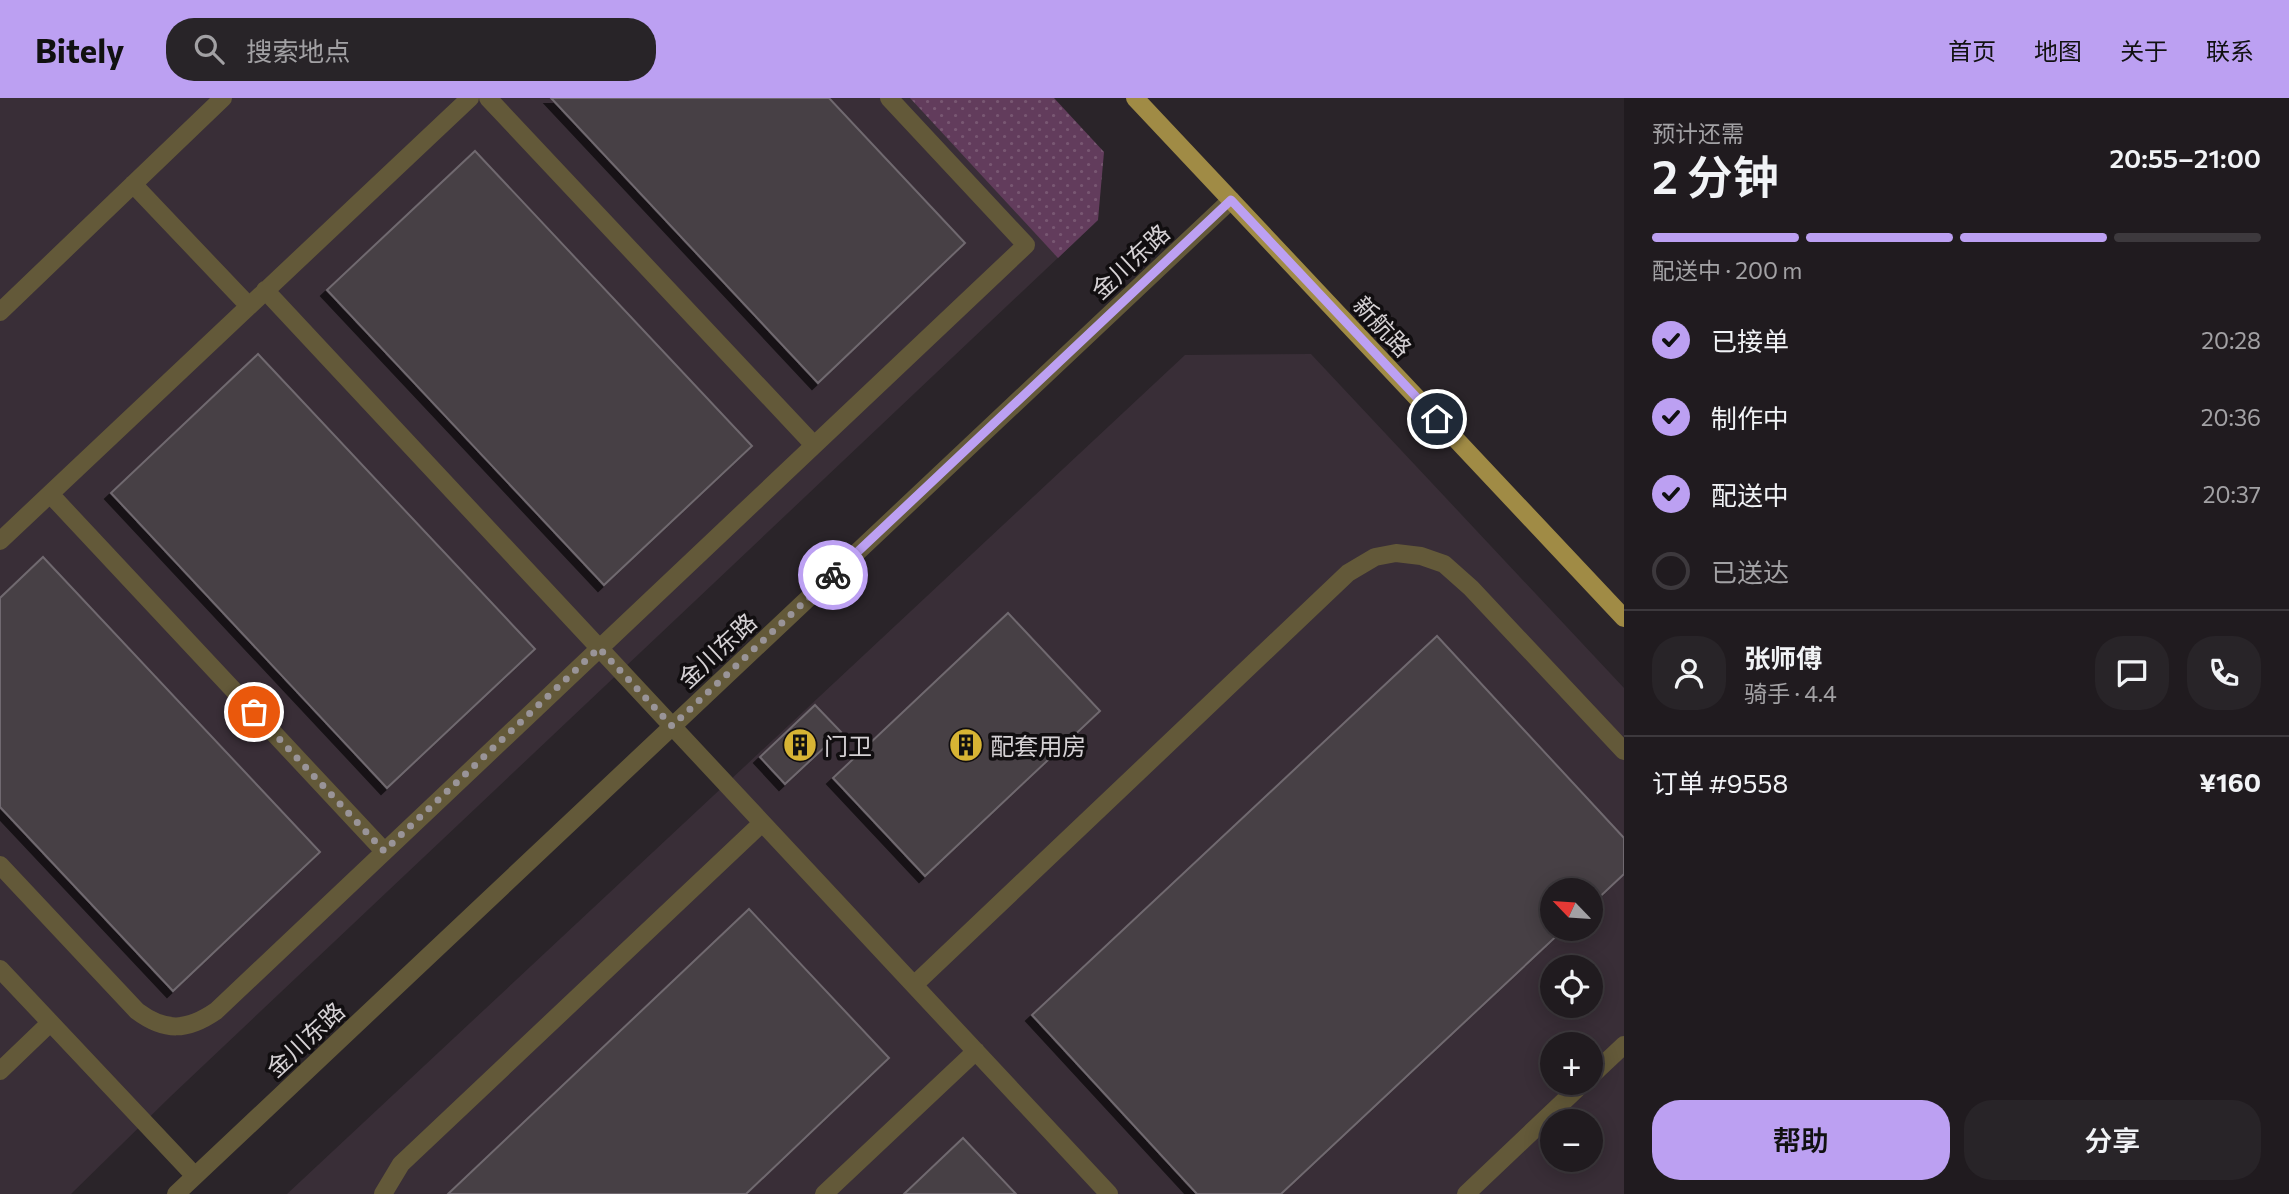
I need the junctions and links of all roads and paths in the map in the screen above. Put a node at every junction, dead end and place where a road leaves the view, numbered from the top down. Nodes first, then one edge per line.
1 (223, 98) edge
2 (470, 98) edge
3 (488, 98) edge
4 (889, 98) edge
5 (1135, 98) edge
6 (133, 184) junction
7 (1231, 200) junction
8 (265, 290) junction
9 (249, 306) junction
10 (0, 312) edge
11 (814, 445) junction
12 (50, 494) junction
13 (0, 541) edge
14 (1624, 618) edge
15 (599, 648) junction
16 (672, 726) junction
17 (1624, 751) edge
18 (762, 822) junction
19 (384, 851) junction
20 (0, 864) edge
21 (0, 969) edge
22 (914, 985) junction
23 (51, 1023) junction
24 (1624, 1045) edge
25 (976, 1051) junction
26 (1603, 1065) edge
27 (0, 1071) edge
28 (1570, 1095) edge
29 (195, 1176) junction
30 (176, 1194) edge
31 (383, 1194) edge
32 (824, 1194) edge
33 (1109, 1194) edge
34 (1466, 1194) edge

1 - 6 street
2 - 8 street
3 - 11 street
4 - 11 street
5 - 7 main road, 新航路
6 - 9 street
6 - 10 street
7 - 14 main road, 新航路
7 - 16 street, 金川东路
8 - 9 street
8 - 15 street
9 - 12 street
11 - 15 street
12 - 13 street
12 - 19 street
15 - 16 street
15 - 19 street
16 - 18 street
16 - 29 street, 金川东路
17 - 22 street
18 - 22 street
18 - 31 street
19 - 20 street
21 - 23 street
22 - 25 street
23 - 27 street
23 - 29 street
24 - 26 street
25 - 32 street
25 - 33 street
28 - 34 street
29 - 30 street, 金川东路

